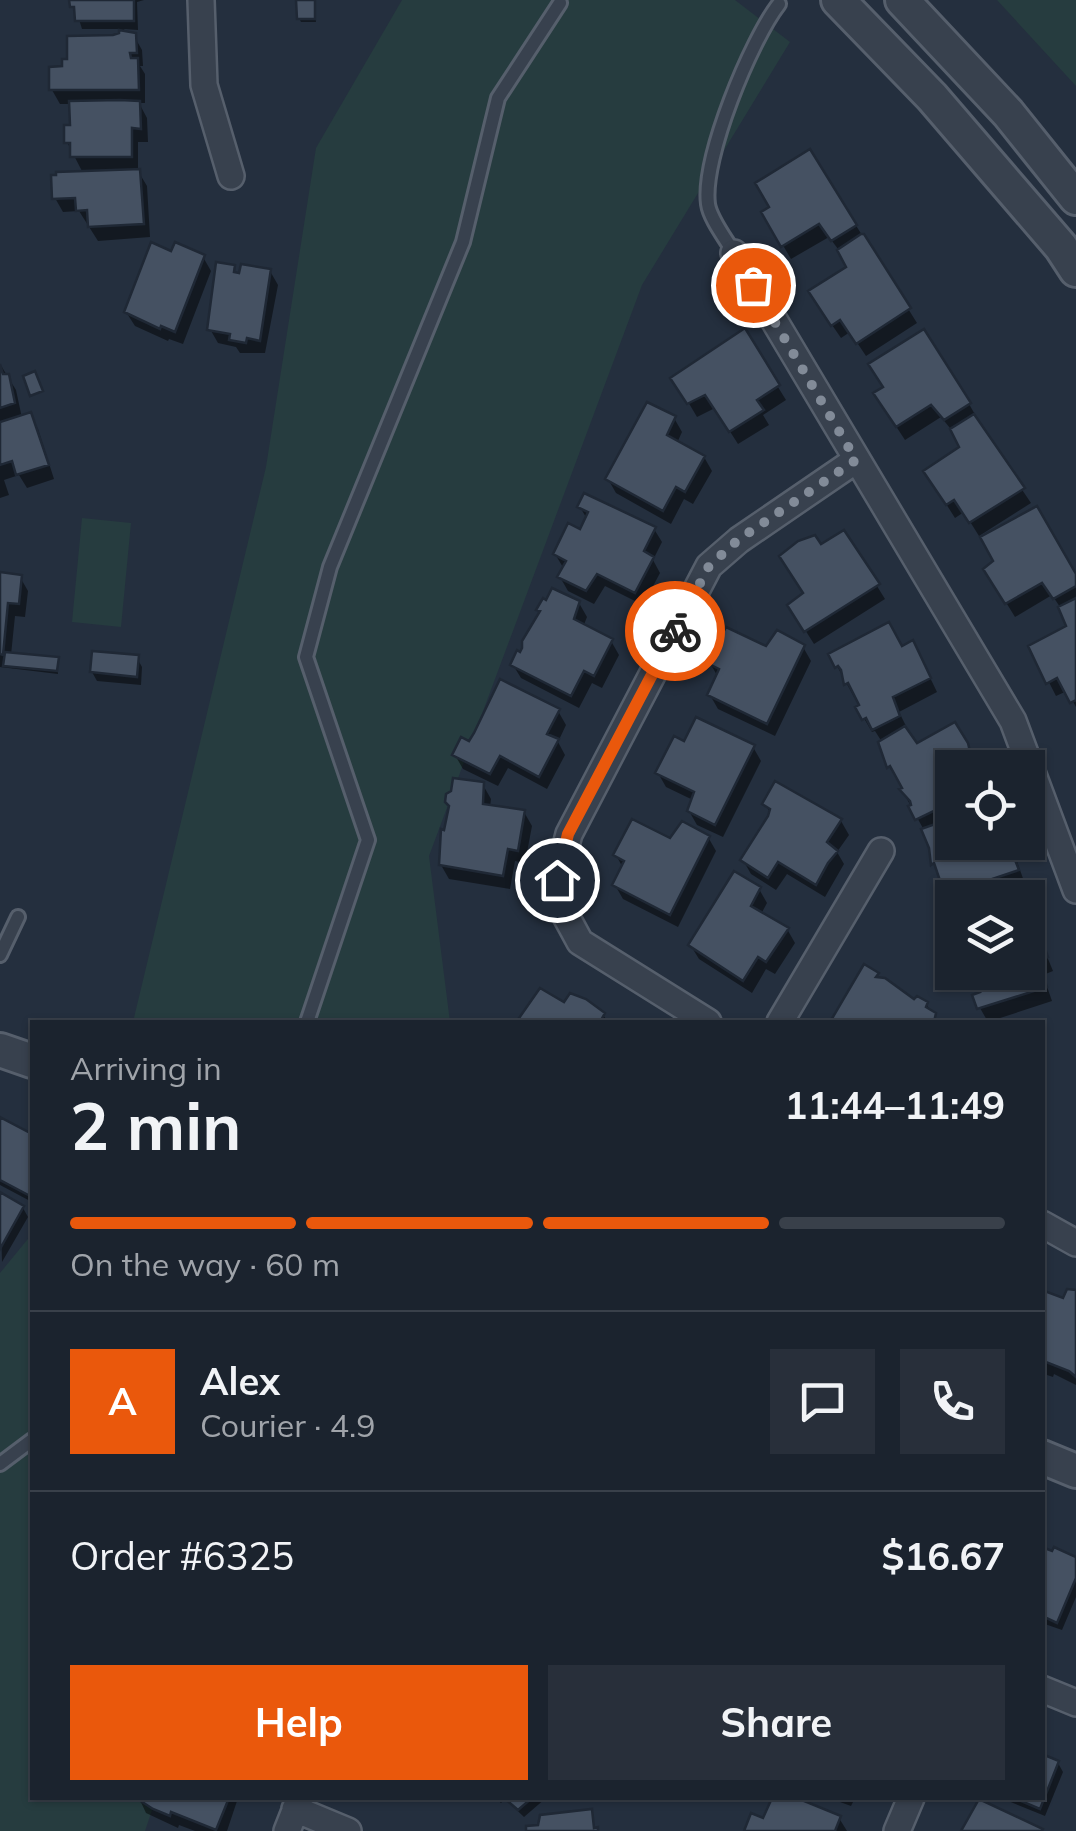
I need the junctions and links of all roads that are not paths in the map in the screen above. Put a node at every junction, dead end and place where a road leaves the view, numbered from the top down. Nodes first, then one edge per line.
1 (201, 0) edge
2 (838, 0) edge
3 (902, 0) edge
4 (560, 2) dead end
5 (779, 4) dead end
6 (231, 176) dead end
7 (1076, 198) edge
8 (734, 253) joint
9 (1076, 270) edge
10 (856, 460) junction
11 (880, 851) dead end
12 (1076, 890) edge
13 (18, 918) dead end
14 (0, 955) edge
15 (307, 1020) edge
16 (705, 1020) edge
17 (781, 1020) edge
18 (0, 1050) edge
19 (30, 1060) edge
20 (1045, 1226) edge
21 (1076, 1243) edge
22 (30, 1442) edge
23 (1045, 1457) edge
24 (0, 1464) edge
25 (1076, 1471) edge
26 (1045, 1689) edge
27 (1076, 1703) edge
28 (911, 1800) edge
29 (294, 1812) edge
30 (348, 1831) edge
31 (897, 1831) edge

1 - 6 street
2 - 9 street
3 - 7 street
4 - 15 lane
5 - 8 lane
8 - 10 street
10 - 12 street
10 - 16 street
11 - 17 street
13 - 14 lane
18 - 19 street
20 - 21 street
22 - 24 lane
23 - 25 street
26 - 27 street
28 - 31 street
29 - 30 street

